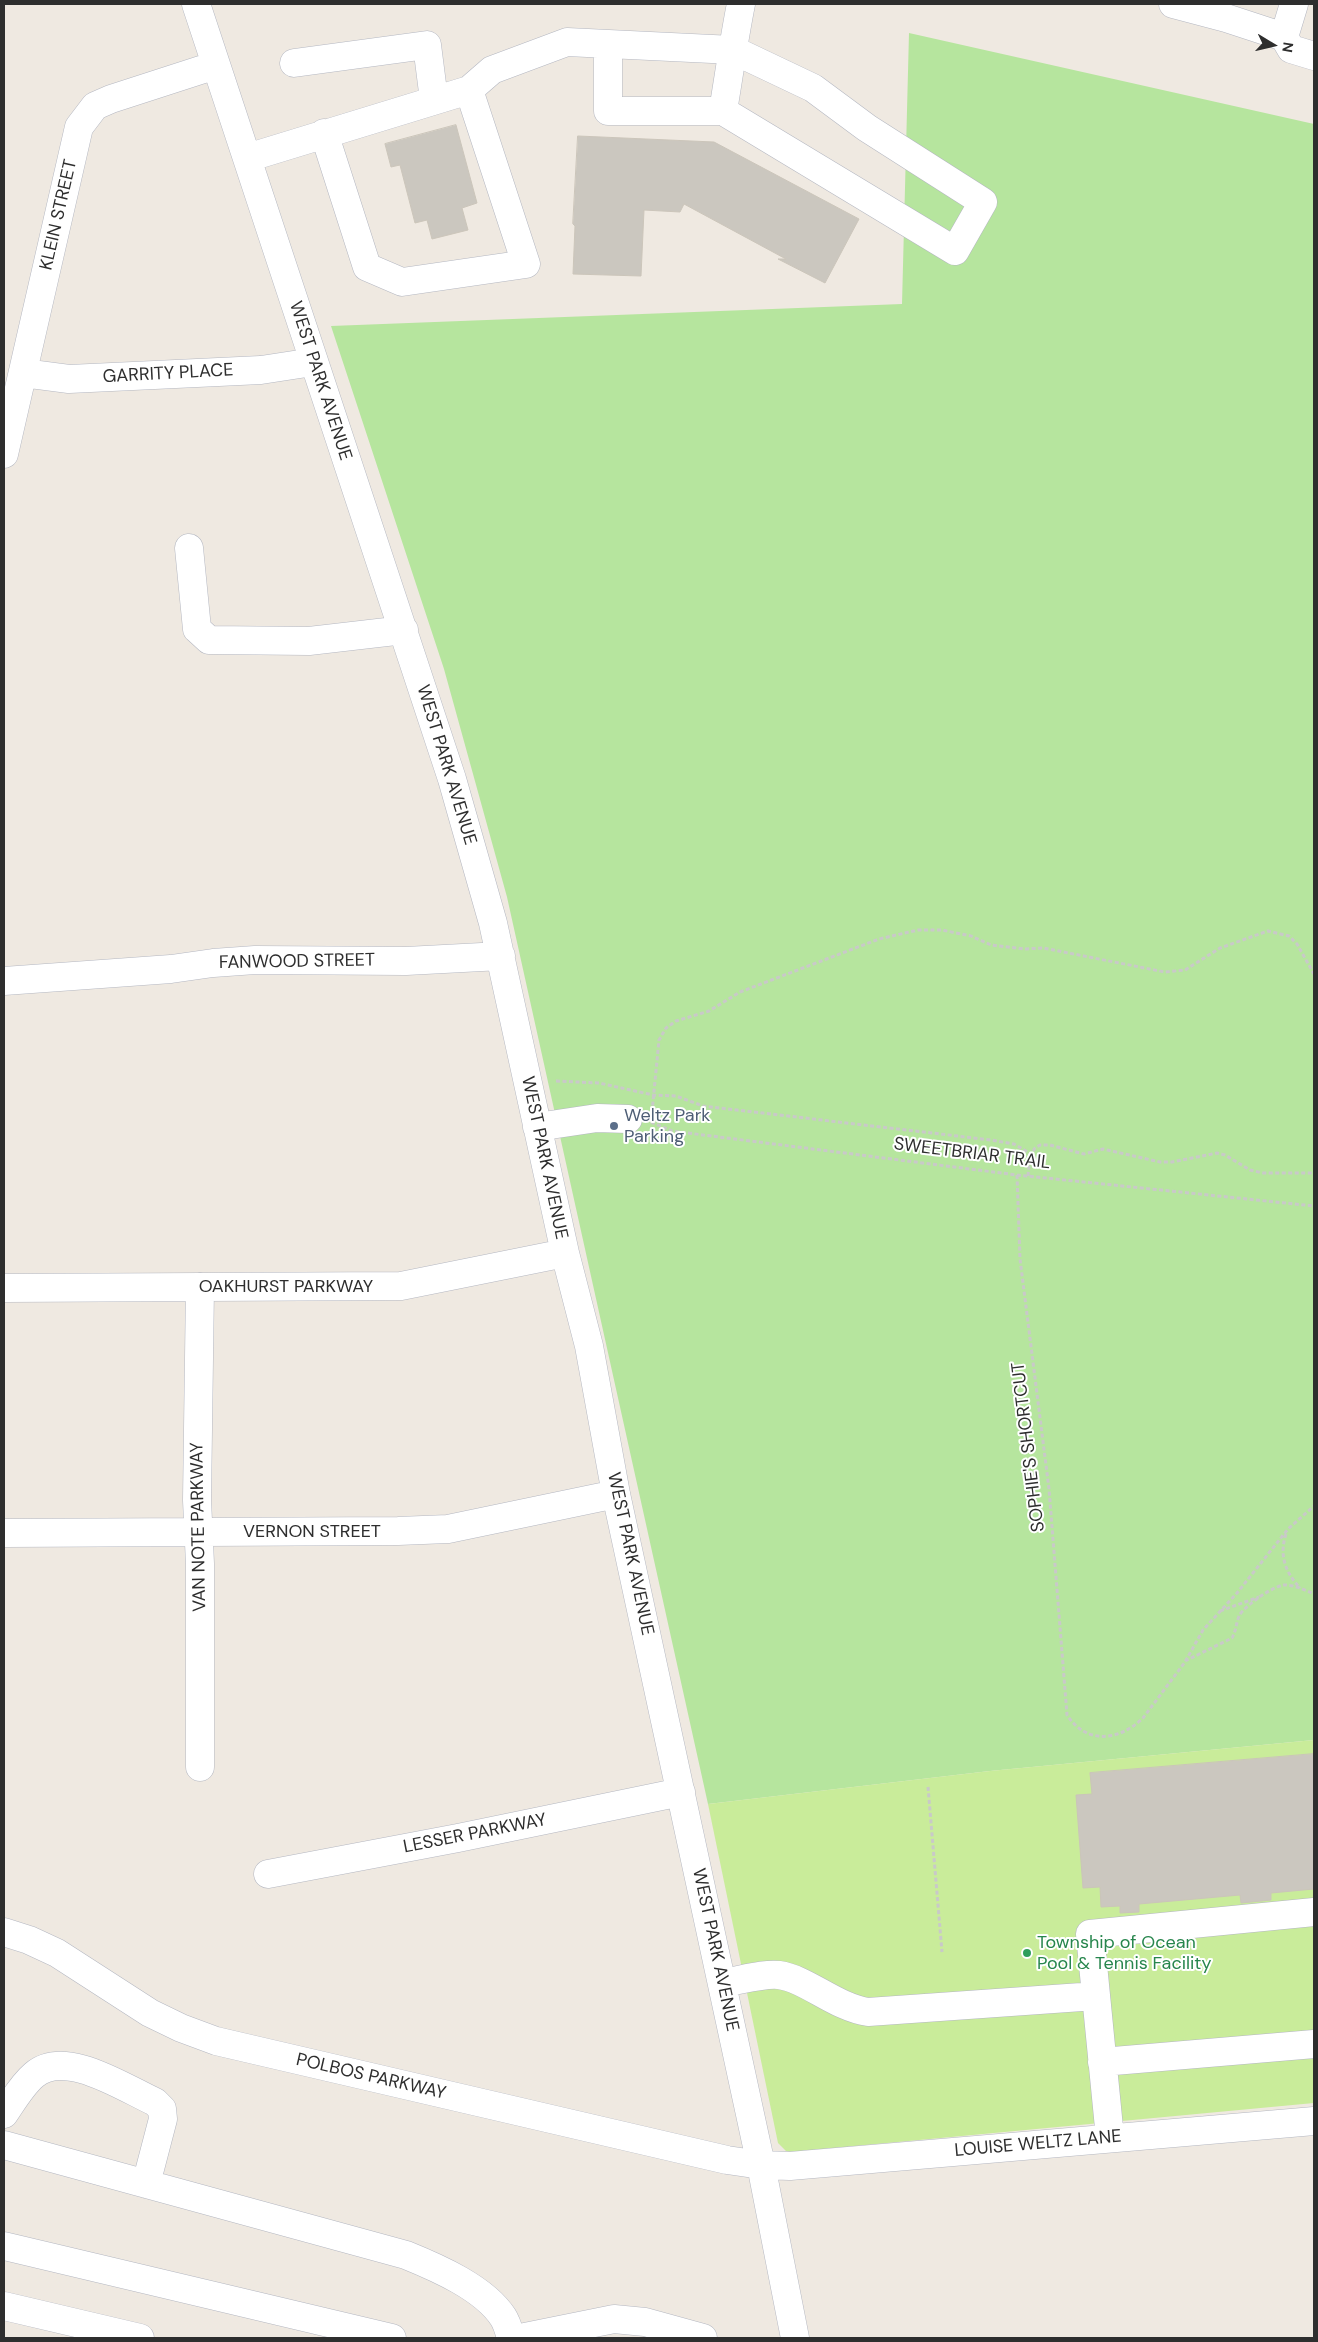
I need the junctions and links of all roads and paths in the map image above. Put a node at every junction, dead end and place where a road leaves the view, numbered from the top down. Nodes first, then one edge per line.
1 (196, 4) edge
2 (741, 4) edge
3 (1173, 4) edge
4 (1294, 4) edge
5 (1234, 12) edge
6 (1284, 37) junction
7 (608, 45) junction
8 (733, 50) junction
9 (1314, 56) edge
10 (294, 63) dead end
11 (216, 65) junction
12 (469, 90) junction
13 (434, 100) junction
14 (723, 111) junction
15 (324, 133) junction
16 (247, 158) junction
17 (313, 362) junction
18 (24, 373) junction
19 (4, 454) edge
20 (189, 548) dead end
21 (404, 630) junction
22 (501, 956) junction
23 (1314, 974) edge
24 (4, 981) edge
25 (556, 1081) dead end
26 (652, 1095) junction
27 (628, 1119) joint
28 (537, 1127) junction
29 (1031, 1154) junction
30 (1314, 1173) edge
31 (1017, 1175) junction
32 (1028, 1176) junction
33 (1314, 1206) edge
34 (564, 1252) junction
35 (200, 1287) junction
36 (4, 1288) edge
37 (616, 1494) junction
38 (1314, 1506) edge
39 (1288, 1529) junction
40 (4, 1533) edge
41 (198, 1533) junction
42 (1300, 1588) junction
43 (1314, 1594) edge
44 (1264, 1595) junction
45 (1218, 1613) junction
46 (1185, 1662) junction
47 (200, 1767) dead end
48 (928, 1787) dead end
49 (681, 1792) junction
50 (268, 1874) dead end
51 (1314, 1912) edge
52 (4, 1932) edge
53 (942, 1952) dead end
54 (722, 1983) junction
55 (1096, 1996) junction
56 (1314, 2044) edge
57 (1102, 2062) junction
58 (4, 2114) edge
59 (1314, 2121) edge
60 (1110, 2138) junction
61 (4, 2145) edge
62 (761, 2165) junction
63 (146, 2184) junction
64 (4, 2246) edge
65 (4, 2306) edge
66 (575, 2333) edge
67 (140, 2338) edge
68 (392, 2338) edge
69 (511, 2338) edge
70 (520, 2338) edge
71 (703, 2338) edge
72 (795, 2338) edge

1 - 11 street, WEST PARK AVENUE
2 - 8 street
3 - 5 street
4 - 6 street
5 - 6 street
6 - 9 street
7 - 8 street
7 - 12 street
7 - 14 street
8 - 14 street
8 - 14 street
10 - 13 street
11 - 16 street, WEST PARK AVENUE
11 - 18 street, KLEIN STREET
12 - 13 street
12 - 15 street
13 - 15 street
15 - 16 street
16 - 17 street, WEST PARK AVENUE
17 - 18 street, GARRITY PLACE
17 - 21 street, WEST PARK AVENUE
18 - 19 street, KLEIN STREET
20 - 21 street
21 - 22 street, WEST PARK AVENUE
22 - 24 street, FANWOOD STREET
22 - 28 street, WEST PARK AVENUE
23 - 26 path
25 - 26 path
26 - 29 path
27 - 28 street
27 - 31 path, SWEETBRIAR TRAIL
28 - 34 street, WEST PARK AVENUE
29 - 30 path
29 - 32 path
31 - 32 path, SWEETBRIAR TRAIL
31 - 46 path, SOPHIE'S SHORTCUT
32 - 33 path, SWEETBRIAR TRAIL
34 - 35 street, OAKHURST PARKWAY
34 - 37 street, WEST PARK AVENUE
35 - 36 street, OAKHURST PARKWAY
35 - 41 street, VAN NOTE PARKWAY
37 - 41 street, VERNON STREET
37 - 49 street, WEST PARK AVENUE
38 - 39 path
39 - 42 path
39 - 45 path
40 - 41 street, VERNON STREET
41 - 47 street, VAN NOTE PARKWAY
42 - 43 path
42 - 44 path
44 - 45 path
44 - 46 path
45 - 46 path
48 - 53 path
49 - 50 street, LESSER PARKWAY
49 - 54 street, WEST PARK AVENUE
51 - 55 street
52 - 62 street, POLBOS PARKWAY
54 - 55 street
54 - 62 street, WEST PARK AVENUE
55 - 57 street
56 - 57 street
57 - 60 street
58 - 63 street
59 - 60 street, LOUISE WELTZ LANE
60 - 62 street, LOUISE WELTZ LANE
61 - 63 street
62 - 72 street, WEST PARK AVENUE
63 - 69 street
64 - 68 street
65 - 67 street
66 - 70 street
66 - 71 street

